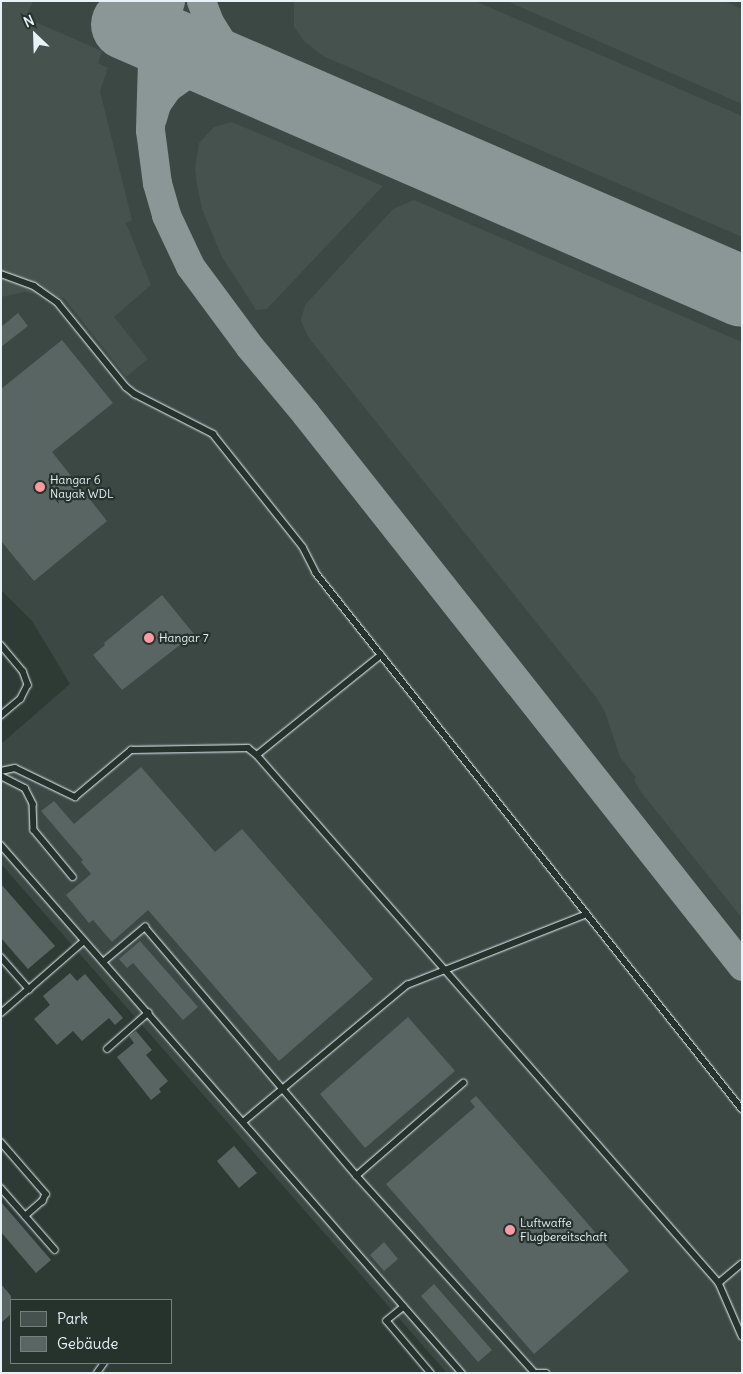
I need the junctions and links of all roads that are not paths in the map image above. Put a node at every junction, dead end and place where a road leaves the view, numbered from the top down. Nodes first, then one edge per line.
1 (1, 274) edge
2 (1, 645) edge
3 (381, 655) junction
4 (1, 716) edge
5 (257, 755) junction
6 (1, 771) edge
7 (1, 776) edge
8 (1, 845) edge
9 (73, 877) dead end
10 (586, 914) junction
11 (84, 941) junction
12 (1, 957) edge
13 (103, 962) junction
14 (444, 969) junction
15 (29, 989) junction
16 (1, 1012) edge
17 (148, 1013) junction
18 (107, 1049) dead end
19 (464, 1084) dead end
20 (284, 1088) junction
21 (742, 1109) edge
22 (243, 1122) junction
23 (1, 1142) edge
24 (357, 1176) junction
25 (1, 1188) edge
26 (26, 1216) junction
27 (55, 1250) dead end
28 (742, 1264) edge
29 (719, 1283) junction
30 (404, 1307) junction
31 (742, 1336) edge
32 (534, 1372) edge
33 (431, 1373) edge
34 (462, 1373) edge
35 (546, 1373) edge

1 - 3 lane
2 - 4 lane
3 - 5 lane
3 - 10 lane
5 - 6 lane
5 - 14 lane
7 - 9 lane
8 - 11 lane
10 - 14 lane
10 - 21 lane
11 - 13 lane
11 - 15 lane
12 - 15 lane
13 - 17 lane
13 - 20 lane
14 - 20 lane
14 - 29 lane
15 - 16 lane
17 - 18 lane
17 - 22 lane
19 - 24 lane
20 - 22 lane
20 - 24 lane
22 - 30 lane
23 - 26 lane
24 - 32 lane
25 - 26 lane
26 - 27 lane
28 - 29 lane
29 - 31 lane
30 - 33 lane
30 - 34 lane
32 - 35 lane

